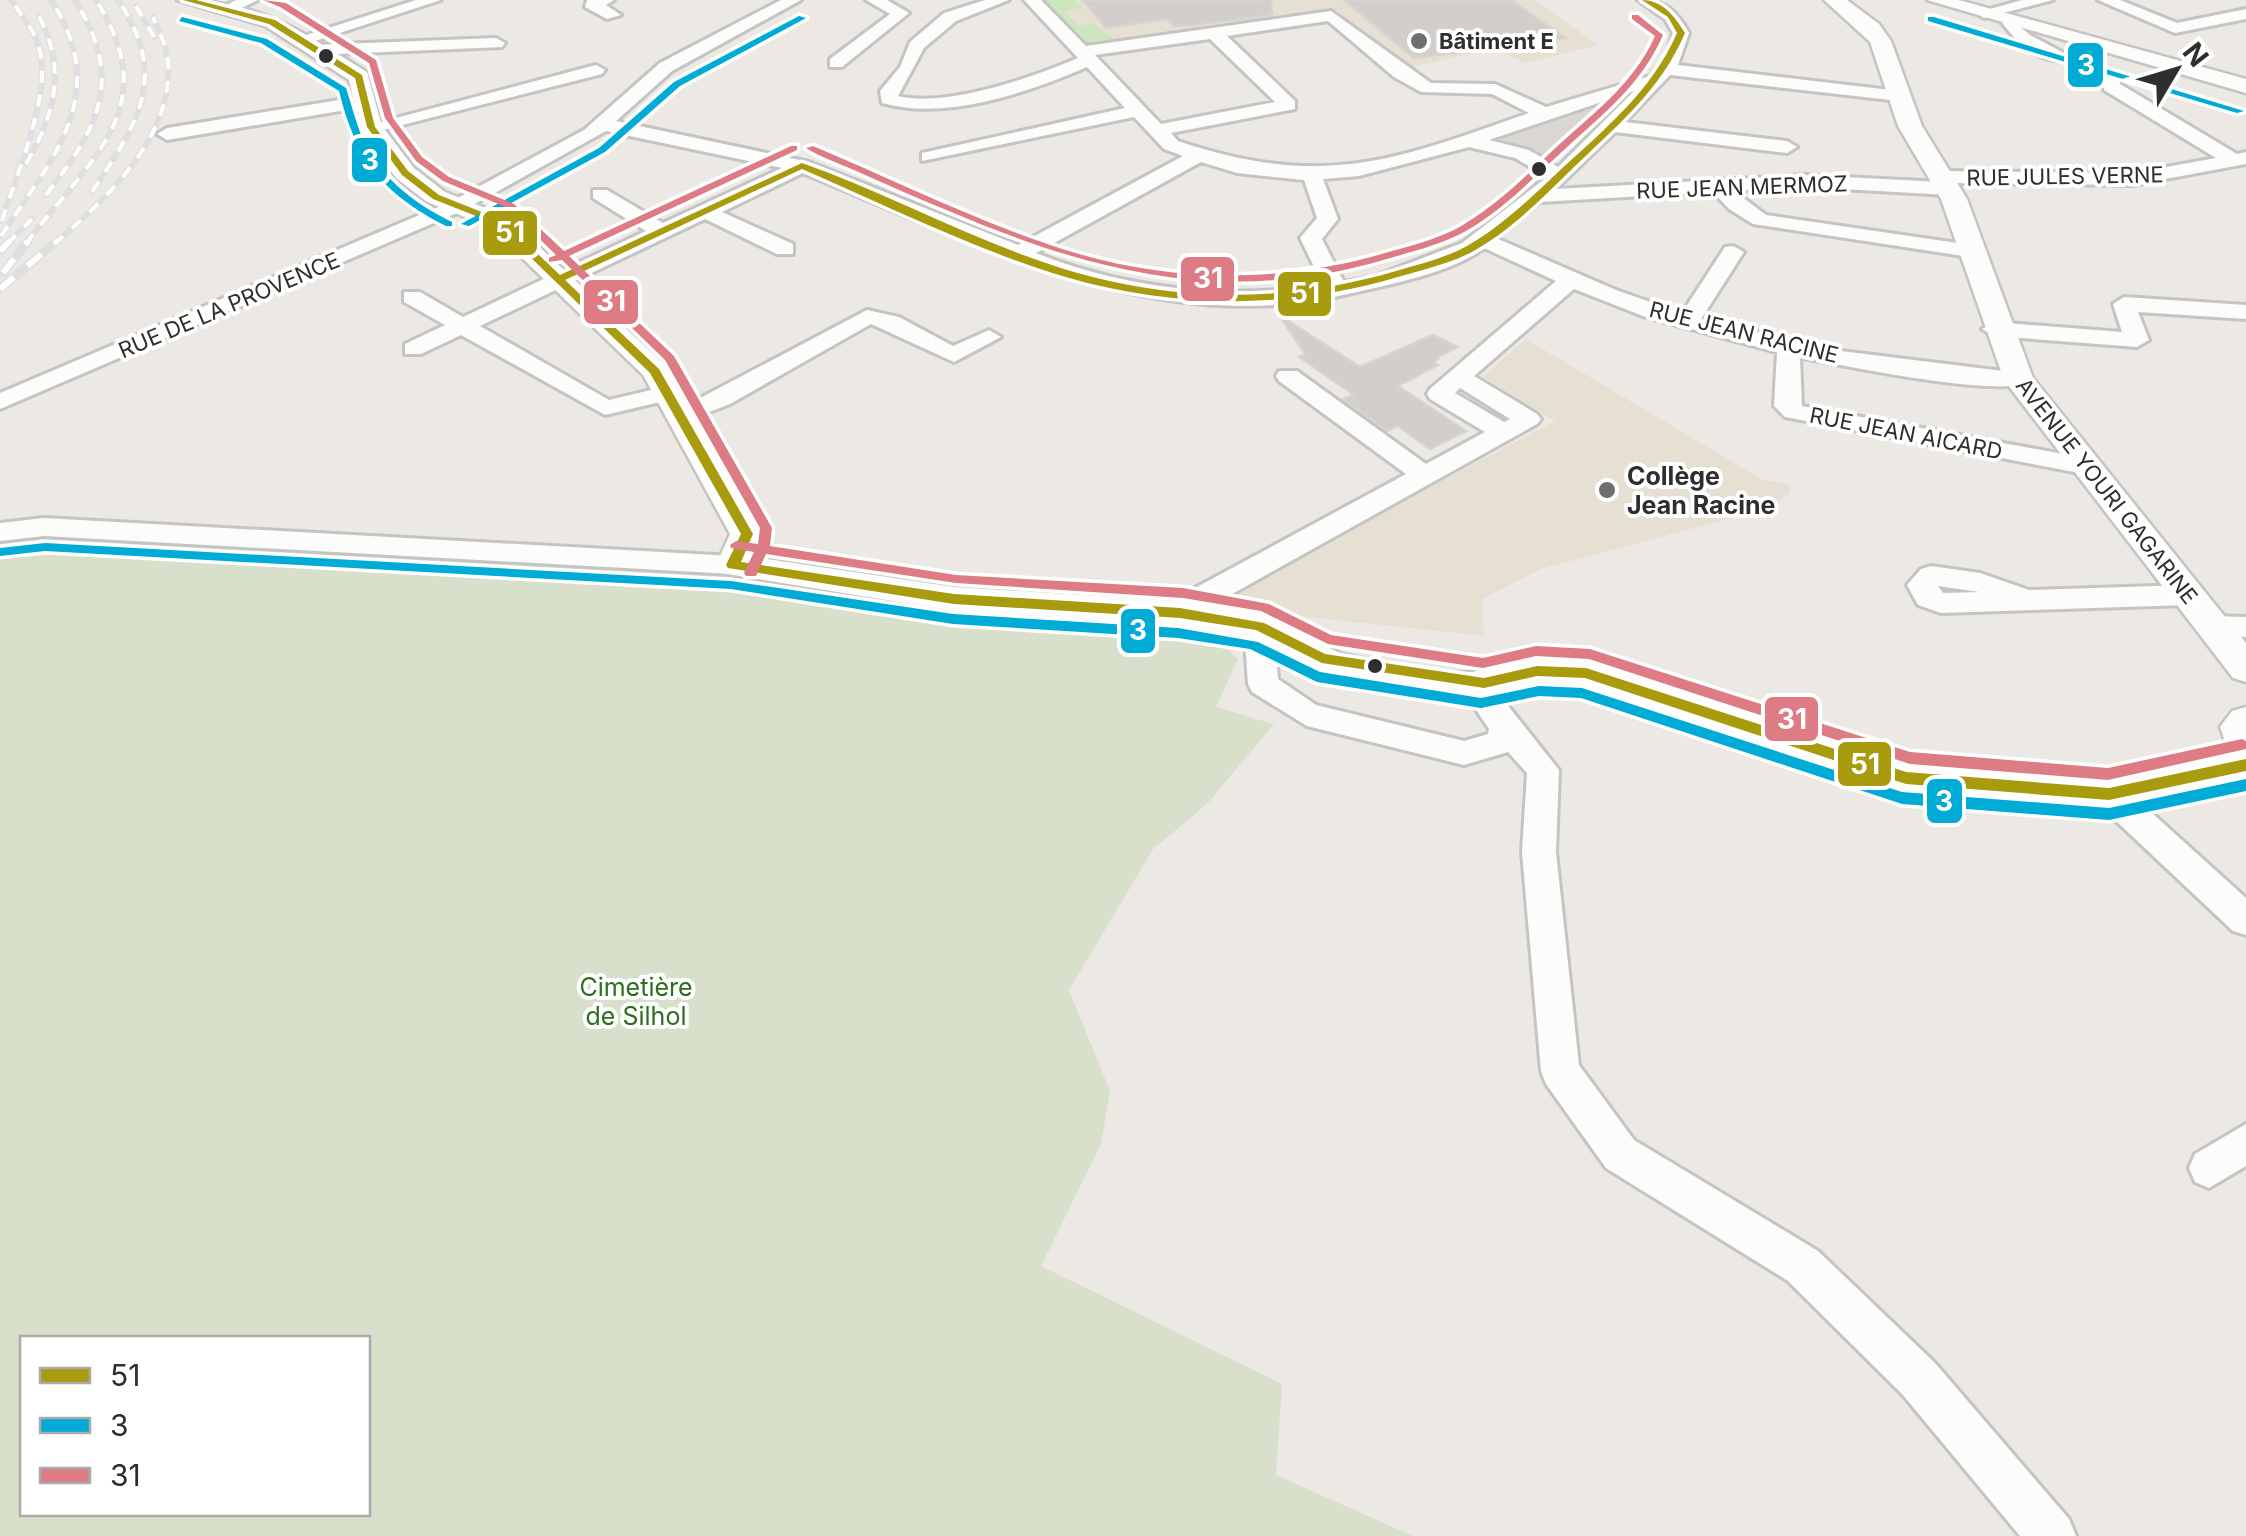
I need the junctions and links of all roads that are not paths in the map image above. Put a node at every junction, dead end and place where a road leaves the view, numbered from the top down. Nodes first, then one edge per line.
1 (187, 0) edge
2 (250, 0) edge
3 (433, 0) edge
4 (793, 0) edge
5 (874, 0) edge
6 (1002, 0) edge
7 (1032, 0) edge
8 (1646, 0) edge
9 (1834, 0) edge
10 (1937, 0) edge
11 (2044, 0) edge
12 (2106, 0) edge
13 (2225, 0) edge
14 (223, 11) junction
15 (2246, 12) edge
16 (1984, 13) junction
17 (2010, 23) junction
18 (1214, 33) junction
19 (496, 44) dead end
20 (307, 45) junction
21 (1086, 56) junction
22 (2056, 56) dead end
23 (836, 63) dead end
24 (596, 70) dead end
25 (1661, 75) junction
26 (2113, 80) dead end
27 (2246, 89) edge
28 (1899, 96) junction
29 (364, 102) junction
30 (1136, 112) junction
31 (1545, 114) junction
32 (601, 124) junction
33 (1612, 126) junction
34 (371, 127) junction
35 (1154, 131) junction
36 (167, 134) dead end
37 (1470, 142) junction
38 (1786, 148) dead end
39 (1197, 156) junction
40 (928, 157) dead end
41 (2240, 160) edge
42 (802, 166) junction
43 (1312, 176) junction
44 (1560, 176) junction
45 (1946, 183) junction
46 (1717, 184) junction
47 (600, 194) dead end
48 (1536, 196) junction
49 (456, 206) junction
50 (704, 211) junction
51 (661, 230) junction
52 (1482, 239) junction
53 (785, 249) dead end
54 (1970, 250) junction
55 (1733, 252) dead end
56 (1018, 254) junction
57 (561, 278) junction
58 (1571, 280) junction
59 (1337, 291) junction
60 (412, 297) dead end
61 (2246, 312) edge
62 (1688, 321) junction
63 (462, 323) junction
64 (1994, 329) junction
65 (990, 337) dead end
66 (1788, 348) junction
67 (413, 349) dead end
68 (1288, 376) dead end
69 (2019, 380) junction
70 (0, 402) edge
71 (675, 404) junction
72 (2084, 466) junction
73 (1426, 476) junction
74 (0, 532) edge
75 (733, 565) junction
76 (2187, 595) junction
77 (2025, 600) dead end
78 (1180, 613) junction
79 (1260, 626) junction
80 (2212, 626) junction
81 (2246, 627) edge
82 (2246, 669) edge
83 (1476, 686) junction
84 (2246, 721) edge
85 (1504, 727) junction
86 (2246, 748) edge
87 (2246, 765) edge
88 (2109, 794) junction
89 (2246, 920) edge
90 (2246, 1143) edge
91 (2209, 1168) dead end
92 (2052, 1536) edge

1 - 14 street
2 - 14 street
3 - 20 street
4 - 32 street, RUE DE LA PROVENCE
5 - 23 street
6 - 21 street
7 - 21 street
8 - 25 street
9 - 28 street, AVENUE YOURI GAGARINE
10 - 16 street
11 - 16 street
12 - 15 street
13 - 15 street
14 - 20 street
16 - 17 street
16 - 27 street
17 - 22 street
17 - 27 street
18 - 21 street
18 - 31 street
18 - 35 street
19 - 20 street
20 - 29 street
21 - 30 street
24 - 34 street
25 - 28 street
25 - 31 street
25 - 33 street
26 - 41 street
28 - 45 street, AVENUE YOURI GAGARINE
29 - 34 street
29 - 36 street
30 - 35 street
30 - 40 street
31 - 37 street
32 - 42 street
32 - 49 street, RUE DE LA PROVENCE
33 - 38 street
33 - 44 street
34 - 49 street
35 - 39 street
37 - 43 street
37 - 44 street
39 - 43 street
39 - 56 street
41 - 45 street, RUE JULES VERNE
42 - 50 street
42 - 56 street
43 - 59 street
44 - 48 street
45 - 46 street, RUE JEAN MERMOZ
45 - 54 street, AVENUE YOURI GAGARINE
46 - 48 street, RUE JEAN MERMOZ
46 - 54 street
47 - 51 street
48 - 52 street
49 - 57 street
49 - 70 street, RUE DE LA PROVENCE
50 - 51 street
50 - 53 street
51 - 57 street
52 - 58 street, RUE JEAN RACINE
52 - 59 street
54 - 64 street, AVENUE YOURI GAGARINE
55 - 62 street
56 - 59 street
57 - 63 street
57 - 71 street
58 - 62 street, RUE JEAN RACINE
58 - 73 street
60 - 63 street
61 - 64 street
62 - 66 street, RUE JEAN RACINE
63 - 67 street
63 - 71 street
64 - 69 street, AVENUE YOURI GAGARINE
65 - 71 street
66 - 69 street, RUE JEAN RACINE
66 - 72 street, RUE JEAN AICARD
68 - 73 street
69 - 72 street, AVENUE YOURI GAGARINE
71 - 75 street
72 - 76 street, AVENUE YOURI GAGARINE
73 - 78 street
74 - 75 street
75 - 78 street
76 - 77 street
76 - 80 street, AVENUE YOURI GAGARINE
78 - 79 street
79 - 83 street
79 - 85 street
80 - 81 street
80 - 82 street, AVENUE YOURI GAGARINE
83 - 85 street
83 - 88 street
84 - 86 street
85 - 92 street
87 - 88 street
88 - 89 street
90 - 91 street

